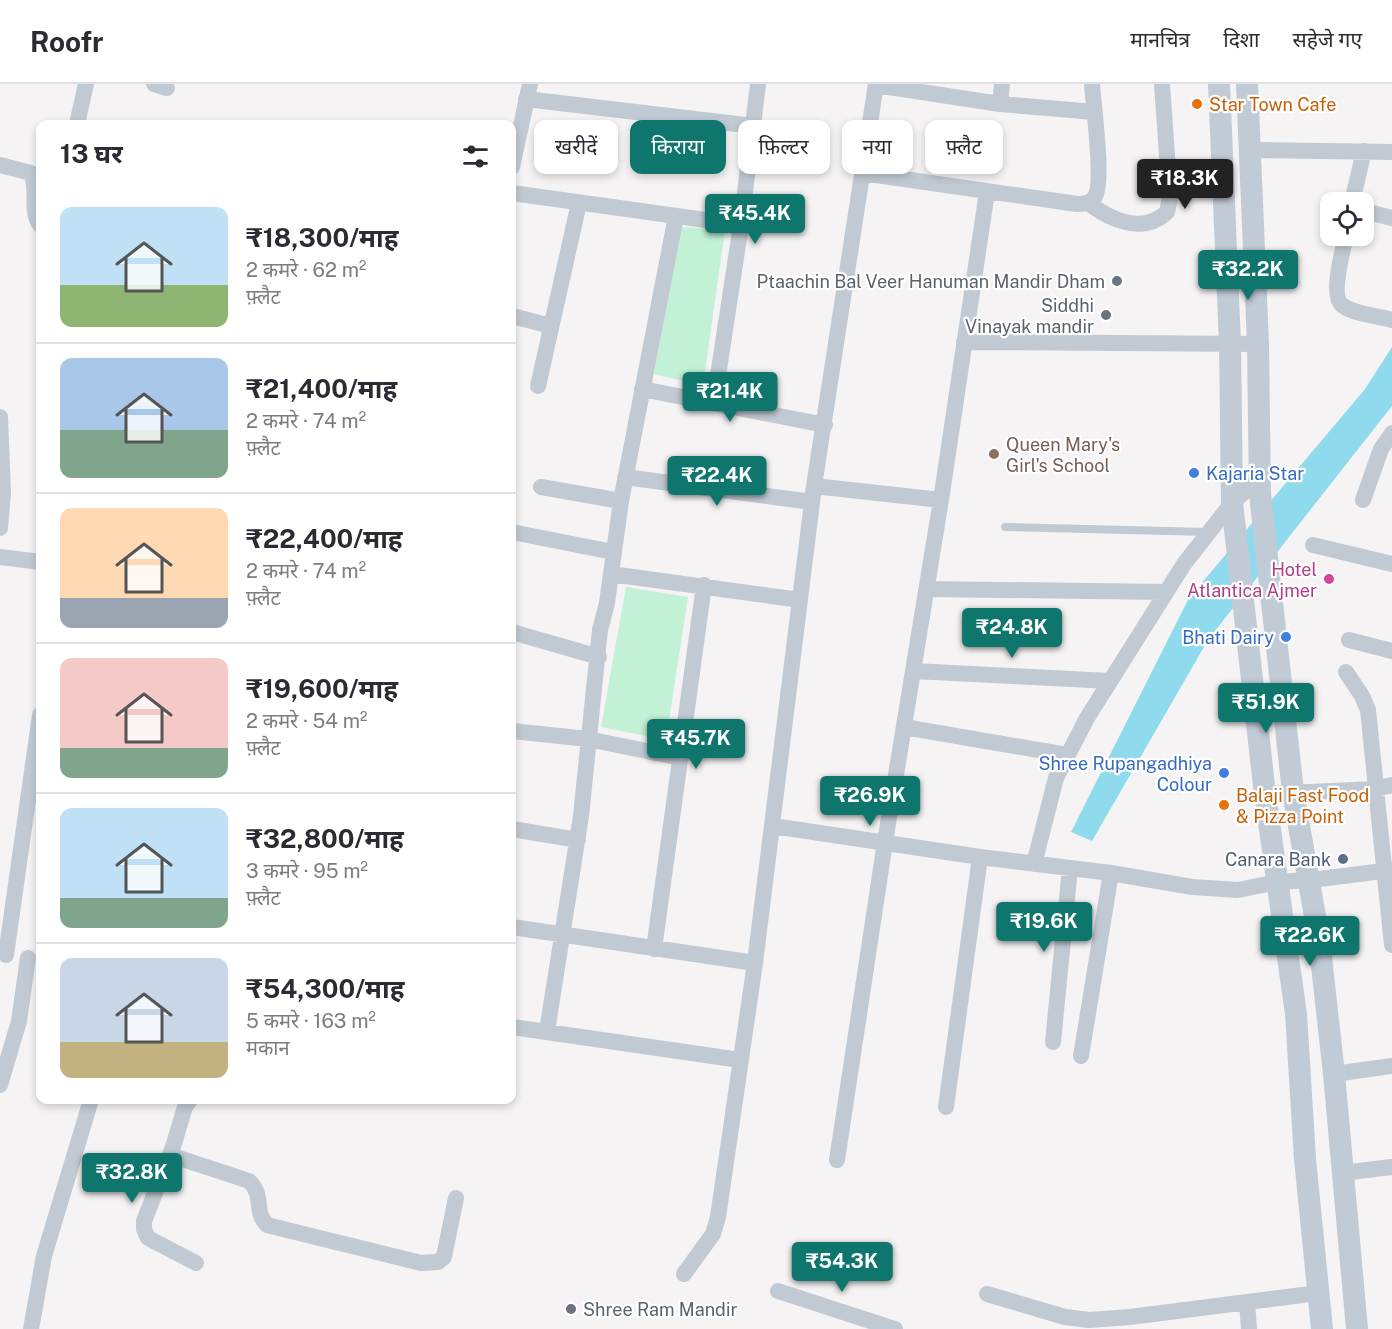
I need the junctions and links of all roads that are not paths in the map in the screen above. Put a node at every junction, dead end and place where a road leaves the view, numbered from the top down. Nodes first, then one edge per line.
1 (86, 84) edge
2 (758, 84) edge
3 (876, 84) edge
4 (1002, 84) edge
5 (1092, 84) edge
6 (1162, 84) edge
7 (1219, 84) edge
8 (1246, 84) edge
9 (528, 92) edge
10 (1000, 104) junction
11 (1094, 112) junction
12 (78, 120) edge
13 (755, 120) edge
14 (870, 120) edge
15 (738, 124) edge
16 (516, 148) edge
17 (1249, 150) junction
18 (1364, 151) junction
19 (1392, 152) edge
20 (0, 165) edge
21 (748, 174) edge
22 (862, 174) edge
23 (874, 174) edge
24 (987, 192) junction
25 (1354, 192) edge
26 (516, 194) edge
27 (579, 203) junction
28 (1088, 203) junction
29 (1374, 214) edge
30 (676, 216) junction
31 (36, 218) edge
32 (1392, 218) edge
33 (741, 225) junction
34 (1344, 246) edge
35 (516, 317) edge
36 (1392, 320) edge
37 (550, 326) junction
38 (964, 342) junction
39 (1230, 344) junction
40 (1258, 344) junction
41 (538, 386) dead end
42 (642, 389) junction
43 (714, 402) junction
44 (0, 417) edge
45 (825, 424) junction
46 (1392, 434) edge
47 (626, 477) junction
48 (1259, 486) junction
49 (541, 488) dead end
50 (813, 494) junction
51 (941, 500) junction
52 (1363, 500) dead end
53 (621, 501) junction
54 (1233, 512) junction
55 (1005, 527) dead end
56 (0, 528) edge
57 (1210, 532) junction
58 (516, 533) edge
59 (1312, 545) dead end
60 (613, 552) junction
61 (0, 557) edge
62 (36, 562) edge
63 (1392, 564) edge
64 (611, 574) junction
65 (704, 585) junction
66 (927, 589) junction
67 (1165, 592) junction
68 (800, 600) junction
69 (516, 633) edge
70 (1349, 640) dead end
71 (1392, 651) edge
72 (599, 657) junction
73 (913, 671) junction
74 (1346, 672) dead end
75 (1110, 681) junction
76 (904, 727) junction
77 (516, 731) edge
78 (588, 740) junction
79 (36, 741) edge
80 (1067, 755) junction
81 (681, 758) junction
82 (1384, 787) edge
83 (1293, 792) junction
84 (1266, 794) junction
85 (773, 826) junction
86 (516, 830) edge
87 (578, 840) junction
88 (885, 842) junction
89 (980, 857) junction
90 (1034, 864) junction
91 (1073, 868) junction
92 (1388, 871) edge
93 (1106, 872) junction
94 (1311, 880) junction
95 (1277, 882) junction
96 (516, 928) edge
97 (563, 935) junction
98 (1392, 945) edge
99 (654, 949) junction
100 (3, 955) edge
101 (34, 959) edge
102 (755, 963) junction
103 (516, 1028) edge
104 (547, 1032) junction
105 (1053, 1042) dead end
106 (1081, 1056) dead end
107 (740, 1060) junction
108 (1392, 1066) edge
109 (1334, 1074) junction
110 (0, 1085) edge
111 (90, 1104) edge
112 (187, 1104) edge
113 (945, 1107) dead end
114 (170, 1155) junction
115 (837, 1160) dead end
116 (1392, 1167) edge
117 (1342, 1173) junction
118 (456, 1198) dead end
119 (196, 1263) dead end
120 (684, 1274) dead end
121 (778, 1291) dead end
122 (1318, 1293) junction
123 (987, 1294) dead end
124 (1247, 1302) junction
125 (1131, 1323) edge
126 (1087, 1324) edge
127 (31, 1329) edge
128 (895, 1329) edge
129 (1249, 1329) edge
130 (1322, 1329) edge
131 (1357, 1329) edge

1 - 12 street
2 - 13 street
3 - 10 street
3 - 14 street
4 - 10 street
5 - 11 street
6 - 28 street
7 - 39 street
8 - 17 street
9 - 15 street
9 - 16 street
10 - 11 street
11 - 28 street
17 - 18 street
17 - 40 street
18 - 19 street
18 - 25 street
20 - 31 street
21 - 33 street
22 - 45 street
23 - 24 street
24 - 28 street
24 - 38 street
26 - 27 street
27 - 30 street
27 - 37 street
29 - 32 street
30 - 33 street
30 - 42 street
33 - 43 street
34 - 36 street
35 - 37 street
37 - 41 street
38 - 39 street
38 - 51 street
39 - 40 street
39 - 54 street
40 - 48 street
42 - 43 street
42 - 47 street
43 - 45 street
44 - 56 street
45 - 50 street
46 - 52 street
47 - 50 street
47 - 53 street
48 - 54 street
48 - 83 street
49 - 53 street
50 - 51 street
50 - 68 street
51 - 66 street
53 - 60 street
54 - 57 street
54 - 84 street
55 - 57 lane
57 - 67 street
58 - 60 street
59 - 63 street
60 - 64 street
61 - 62 street
64 - 65 street
64 - 72 street
65 - 68 street
65 - 81 street
66 - 67 street
66 - 73 street
67 - 75 street
68 - 85 street
69 - 72 street
70 - 71 street
72 - 78 street
73 - 75 street
73 - 76 street
74 - 82 street
75 - 80 street
76 - 80 street
76 - 88 street
77 - 78 street
78 - 81 street
78 - 87 street
79 - 100 street
80 - 90 street
81 - 99 street
82 - 83 street
82 - 92 street
83 - 84 street
83 - 94 street
84 - 95 street
85 - 88 street
85 - 102 street
86 - 87 street
87 - 97 street
88 - 89 street
88 - 115 street
89 - 90 street
89 - 113 street
90 - 91 street
91 - 93 street
91 - 105 street
92 - 94 street
92 - 98 street
93 - 95 street
93 - 106 street
94 - 95 street
94 - 109 street
95 - 122 street
96 - 97 street
97 - 99 street
97 - 104 street
99 - 102 street
100 - 101 street
101 - 110 street
102 - 107 street
103 - 104 street
104 - 107 street
107 - 120 street
108 - 109 street
109 - 117 street
111 - 127 street
112 - 114 street
114 - 118 street
114 - 119 street
116 - 117 street
117 - 131 street
121 - 128 street
122 - 124 street
122 - 130 street
123 - 126 street
124 - 125 street
124 - 129 street
125 - 126 street

